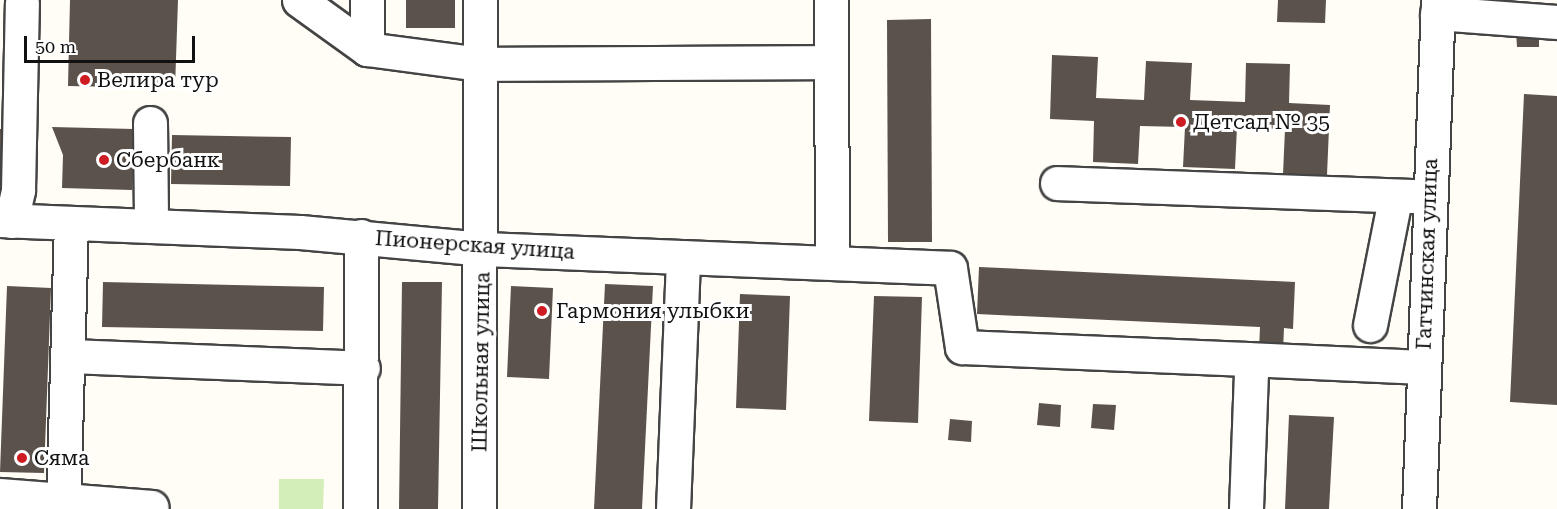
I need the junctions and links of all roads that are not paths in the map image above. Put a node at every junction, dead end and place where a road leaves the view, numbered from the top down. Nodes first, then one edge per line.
1 (299, 0) edge
2 (367, 0) edge
3 (480, 0) edge
4 (831, 0) edge
5 (22, 3) dead end
6 (1438, 7) edge
7 (1557, 22) edge
8 (367, 49) junction
9 (830, 62) junction
10 (479, 64) junction
11 (150, 123) dead end
12 (1057, 183) dead end
13 (1430, 197) junction
14 (1395, 199) junction
15 (5, 220) edge
16 (71, 224) junction
17 (151, 226) junction
18 (362, 236) junction
19 (482, 249) junction
20 (683, 257) junction
21 (832, 261) junction
22 (1370, 325) dead end
23 (68, 356) junction
24 (1247, 359) junction
25 (363, 368) junction
26 (1423, 368) junction
27 (0, 495) edge
28 (63, 505) edge
29 (152, 507) dead end
30 (360, 509) edge
31 (479, 509) edge
32 (673, 509) edge
33 (1246, 509) edge
34 (1419, 509) edge

1 - 8 street
2 - 8 street
3 - 10 street, Школьная улица
4 - 9 street
5 - 15 street
6 - 7 street
6 - 13 street, Гатчинская улица
8 - 10 street
9 - 10 street
9 - 21 street
10 - 19 street, Школьная улица
11 - 17 street
12 - 14 street
13 - 14 street
13 - 26 street, Гатчинская улица
14 - 22 street
15 - 16 street, Пионерская улица
16 - 17 street, Пионерская улица
16 - 23 street
17 - 18 street, Пионерская улица
18 - 19 street, Пионерская улица
18 - 25 street
19 - 20 street, Пионерская улица
19 - 31 street, Школьная улица
20 - 21 street, Пионерская улица
20 - 32 street
21 - 24 street, Пионерская улица
23 - 25 street
23 - 28 street
24 - 26 street
24 - 33 street
25 - 30 street
26 - 34 street, Гатчинская улица
27 - 28 street
28 - 29 street

